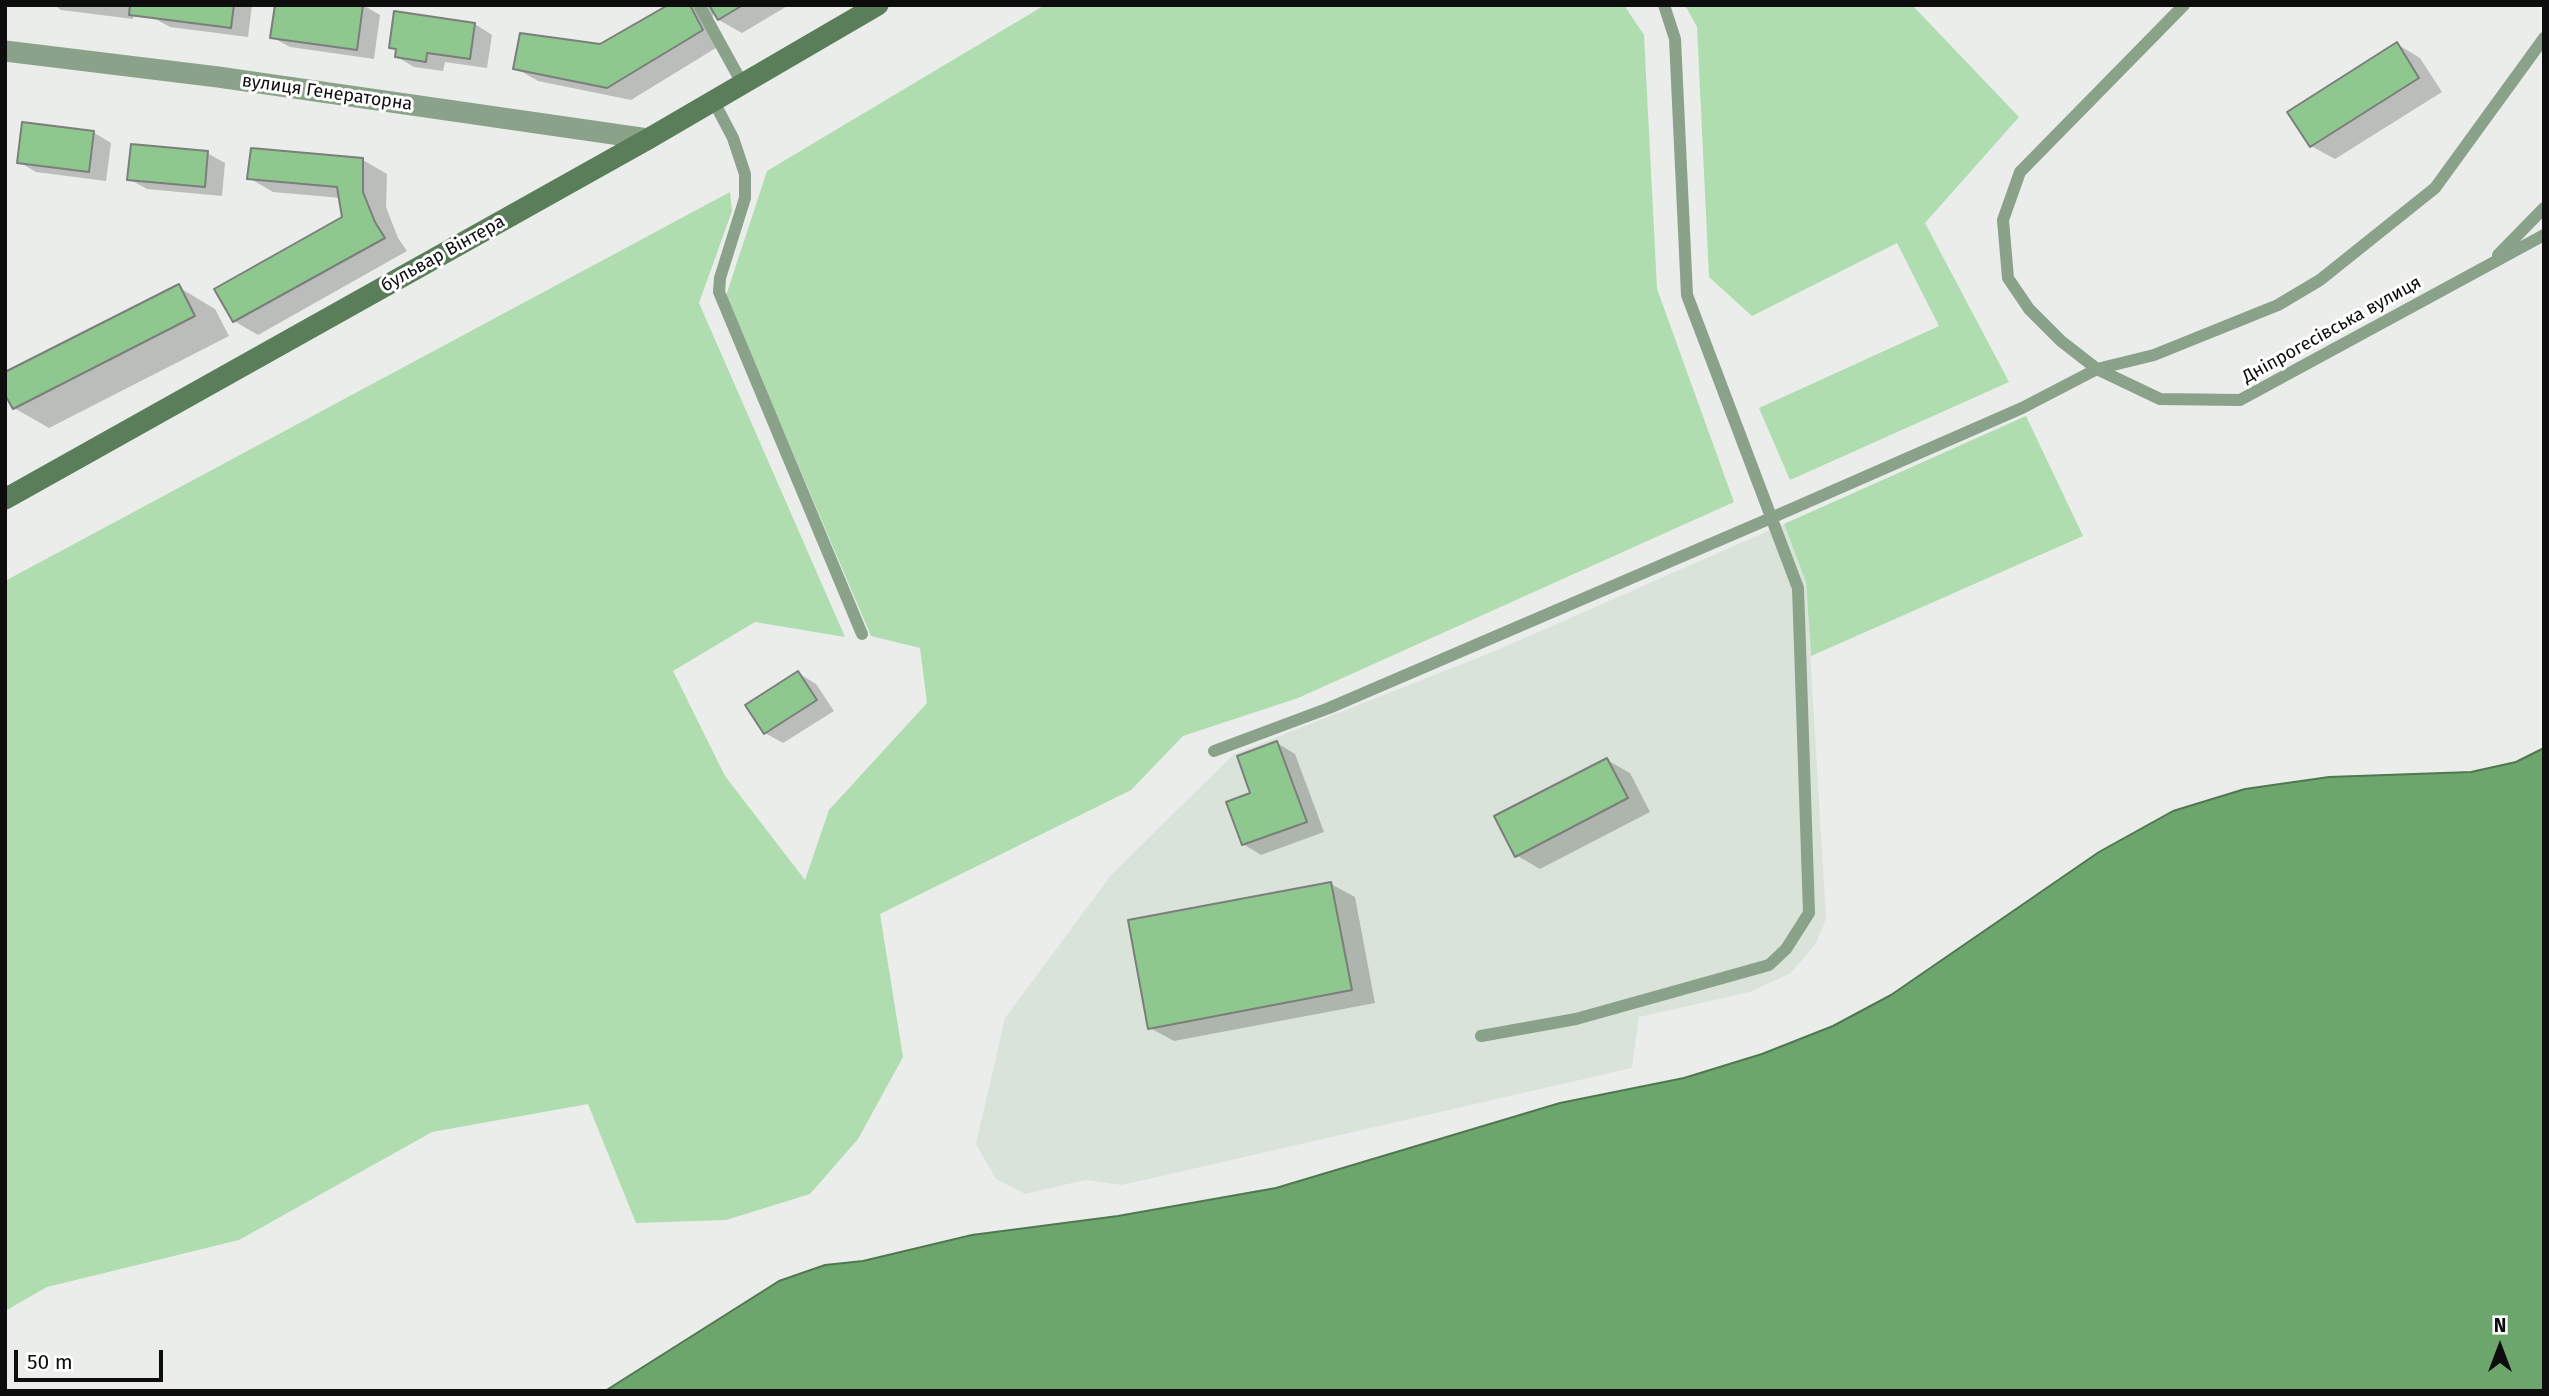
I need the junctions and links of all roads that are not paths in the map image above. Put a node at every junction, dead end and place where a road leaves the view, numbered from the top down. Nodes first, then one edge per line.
1 (699, 5) edge
2 (878, 5) edge
3 (1664, 5) edge
4 (2184, 5) edge
5 (2544, 38) edge
6 (5, 51) edge
7 (742, 83) junction
8 (713, 100) junction
9 (648, 139) junction
10 (2544, 208) edge
11 (2544, 235) edge
12 (2490, 263) junction
13 (2097, 369) junction
14 (5, 499) edge
15 (1771, 518) junction
16 (862, 634) dead end
17 (1214, 751) dead end
18 (1481, 1036) dead end

1 - 7 lane
2 - 7 street, бульвар Вінтера
3 - 15 lane
4 - 13 lane, Дніпрогесівська вулиця
5 - 13 lane
6 - 9 street, вулиця Генераторна
7 - 8 street, бульвар Вінтера
8 - 9 street, бульвар Вінтера
8 - 16 lane
9 - 14 street, бульвар Вінтера
10 - 12 lane
11 - 12 lane, Дніпрогесівська вулиця
12 - 13 lane, Дніпрогесівська вулиця
13 - 15 lane
15 - 17 lane
15 - 18 lane

